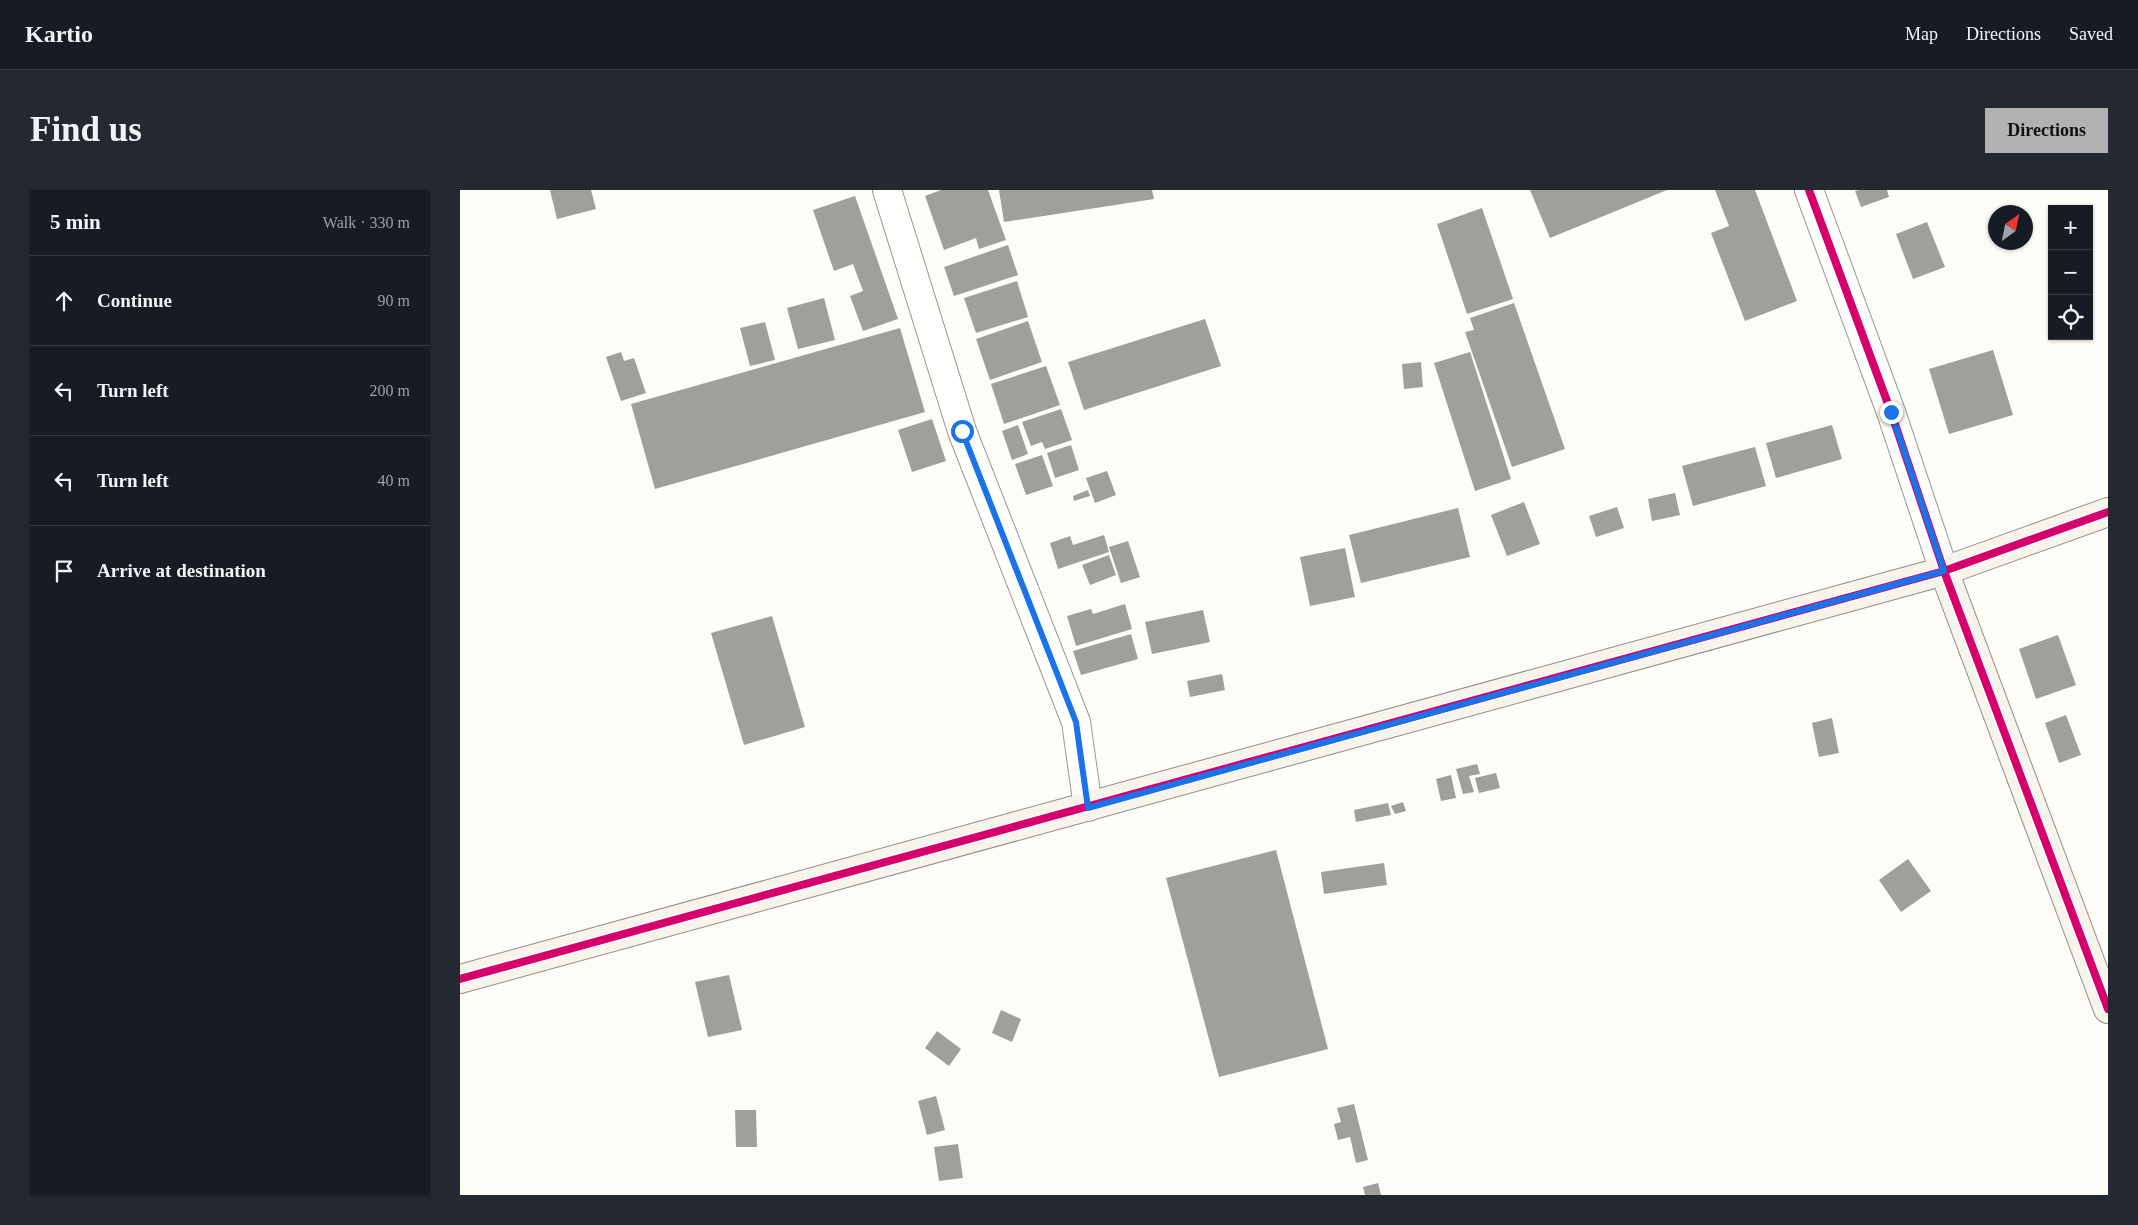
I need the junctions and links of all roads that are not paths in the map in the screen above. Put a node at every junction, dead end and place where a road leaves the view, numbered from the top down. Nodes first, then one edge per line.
1 (887, 190) edge
2 (1809, 190) edge
3 (2108, 512) edge
4 (1944, 571) junction
5 (1088, 808) junction
6 (460, 978) edge
7 (2108, 1009) edge

1 - 5 street
2 - 4 street
3 - 4 street
4 - 5 street
4 - 7 street
5 - 6 street

